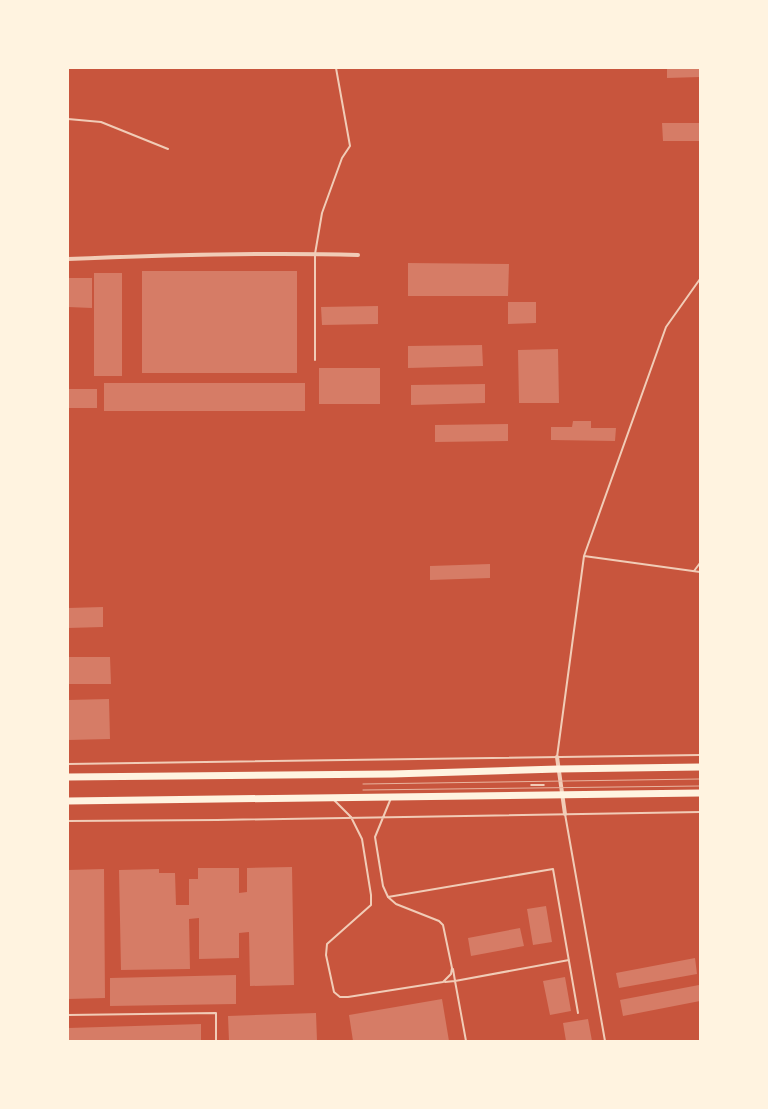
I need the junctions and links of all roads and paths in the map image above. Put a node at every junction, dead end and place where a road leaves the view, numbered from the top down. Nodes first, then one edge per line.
1 (336, 68) edge
2 (68, 119) edge
3 (168, 149) dead end
4 (315, 254) junction
5 (358, 255) dead end
6 (68, 259) edge
7 (700, 279) edge
8 (316, 360) dead end
9 (584, 556) junction
10 (700, 563) edge
11 (694, 571) junction
12 (700, 572) edge
13 (700, 755) edge
14 (557, 757) junction
15 (68, 764) edge
16 (700, 768) edge
17 (558, 769) junction
18 (68, 777) edge
19 (531, 785) dead end
20 (544, 785) dead end
21 (700, 793) edge
22 (562, 794) junction
23 (332, 797) junction
24 (392, 797) junction
25 (68, 801) edge
26 (700, 812) edge
27 (565, 814) junction
28 (382, 817) junction
29 (351, 818) junction
30 (68, 821) edge
31 (388, 897) junction
32 (569, 960) junction
33 (452, 968) junction
34 (455, 981) junction
35 (443, 982) junction
36 (578, 1013) dead end
37 (68, 1015) edge
38 (216, 1041) edge
39 (466, 1041) edge
40 (605, 1041) edge

1 - 4 lane
2 - 3 lane
4 - 5 street
4 - 6 street
4 - 8 lane
7 - 9 lane
9 - 11 lane
9 - 14 lane
10 - 11 lane
11 - 12 lane
13 - 14 lane
14 - 15 lane
14 - 17 street
16 - 17 main road
17 - 18 main road
17 - 22 street
19 - 20 path
21 - 22 main road
22 - 24 main road
22 - 27 street
23 - 24 main road
23 - 25 main road
23 - 29 lane
24 - 28 lane
26 - 27 lane
27 - 28 lane
27 - 40 lane
28 - 29 lane
28 - 31 lane
29 - 30 lane
29 - 35 lane
31 - 32 lane
31 - 33 lane
32 - 34 lane
32 - 36 lane
33 - 34 lane
33 - 35 lane
34 - 35 lane
34 - 39 lane
37 - 38 lane

